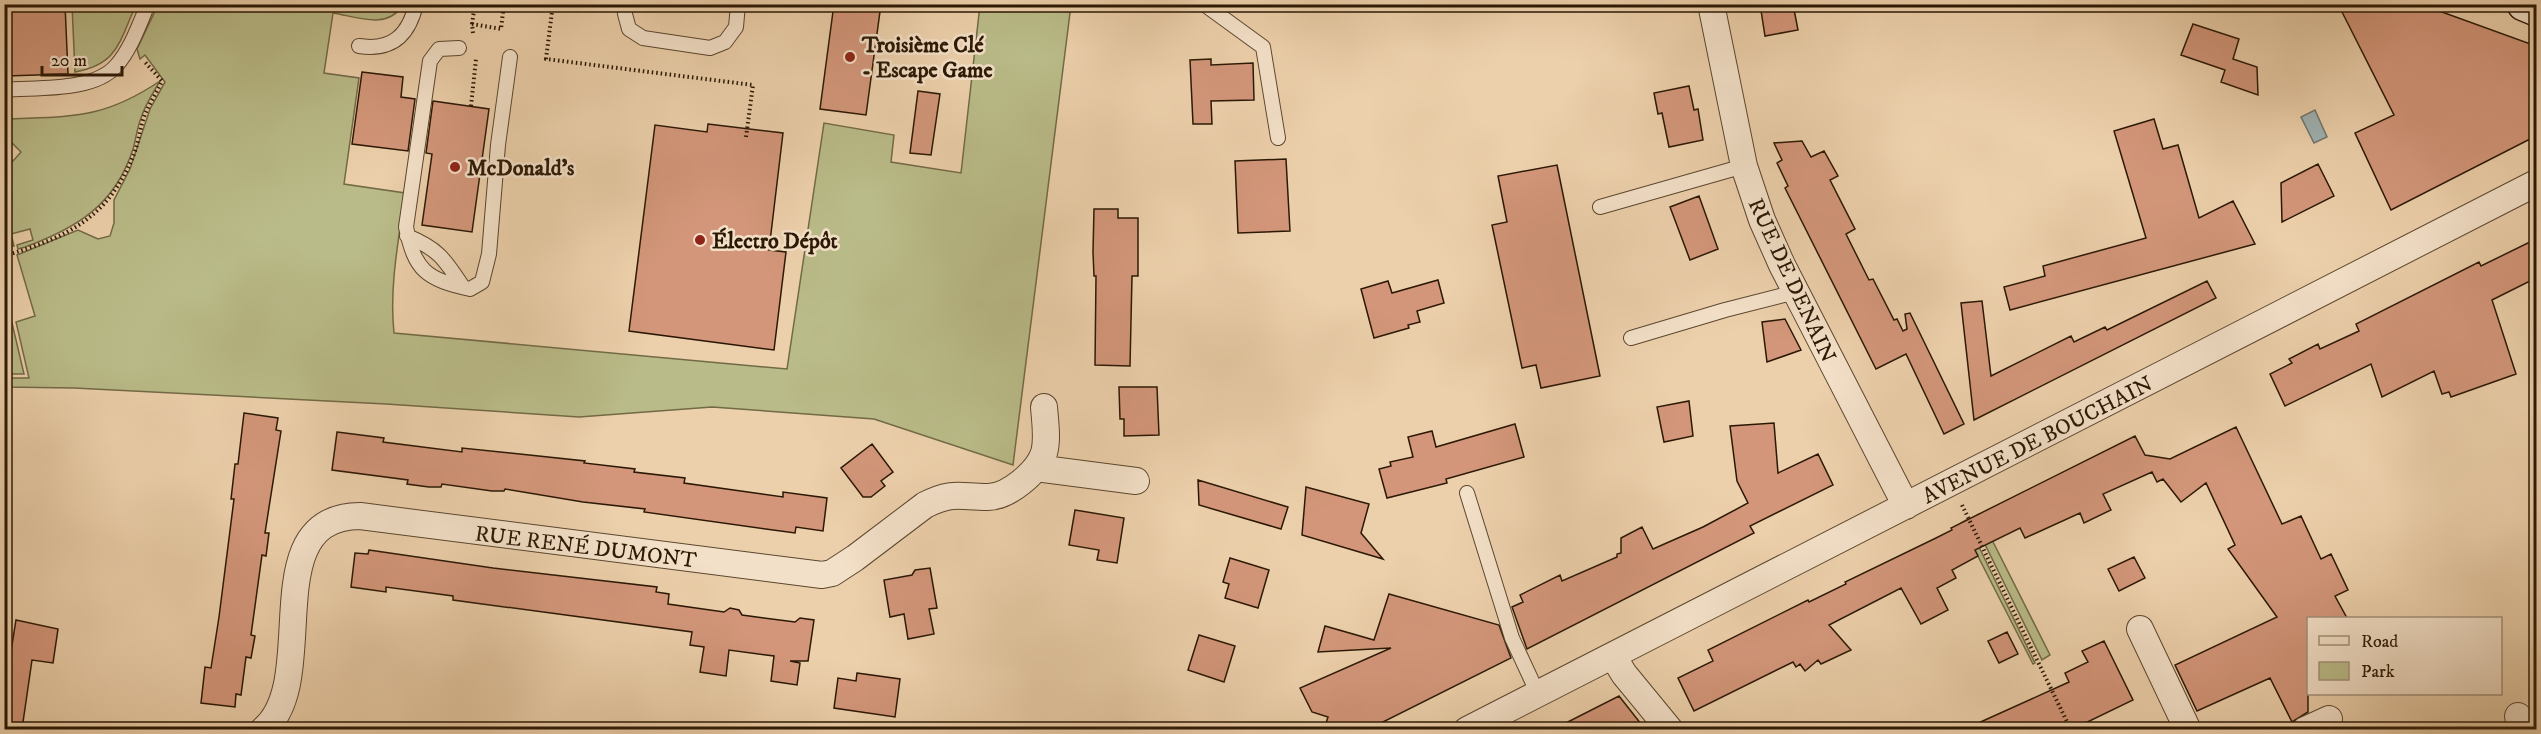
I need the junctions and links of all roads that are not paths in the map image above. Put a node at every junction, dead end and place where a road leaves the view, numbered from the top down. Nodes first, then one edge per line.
1 (148, 4) edge
2 (416, 4) edge
3 (626, 4) edge
4 (738, 4) edge
5 (1207, 4) edge
6 (1711, 4) edge
7 (2524, 4) edge
8 (2536, 9) edge
9 (359, 46) dead end
10 (459, 48) dead end
11 (510, 57) dead end
12 (4, 90) edge
13 (1278, 138) dead end
14 (1744, 166) junction
15 (2536, 183) edge
16 (1600, 207) dead end
17 (408, 236) junction
18 (463, 288) junction
19 (1796, 292) junction
20 (1631, 338) dead end
21 (1044, 407) dead end
22 (1036, 468) junction
23 (1136, 480) dead end
24 (1467, 493) dead end
25 (1906, 506) junction
26 (2140, 629) dead end
27 (1612, 656) junction
28 (1538, 693) junction
29 (2329, 719) dead end
30 (263, 729) edge
31 (1467, 729) edge
32 (1670, 729) edge
33 (2188, 729) edge
34 (2305, 729) edge

1 - 12 lane
2 - 9 lane
3 - 4 lane
5 - 13 lane
6 - 14 street, RUE DE DENAIN
7 - 8 main road
10 - 17 lane
11 - 18 lane
14 - 16 lane
14 - 19 street, RUE DE DENAIN
15 - 25 street, AVENUE DE BOUCHAIN
17 - 18 lane
17 - 18 lane
19 - 20 lane
19 - 25 street, RUE DE DENAIN
21 - 22 street
22 - 23 street
22 - 30 street, RUE RENÉ DUMONT
24 - 28 lane
25 - 27 street, AVENUE DE BOUCHAIN
26 - 33 street
27 - 28 street, AVENUE DE BOUCHAIN
27 - 32 street
28 - 31 street, AVENUE DE BOUCHAIN
29 - 34 street

